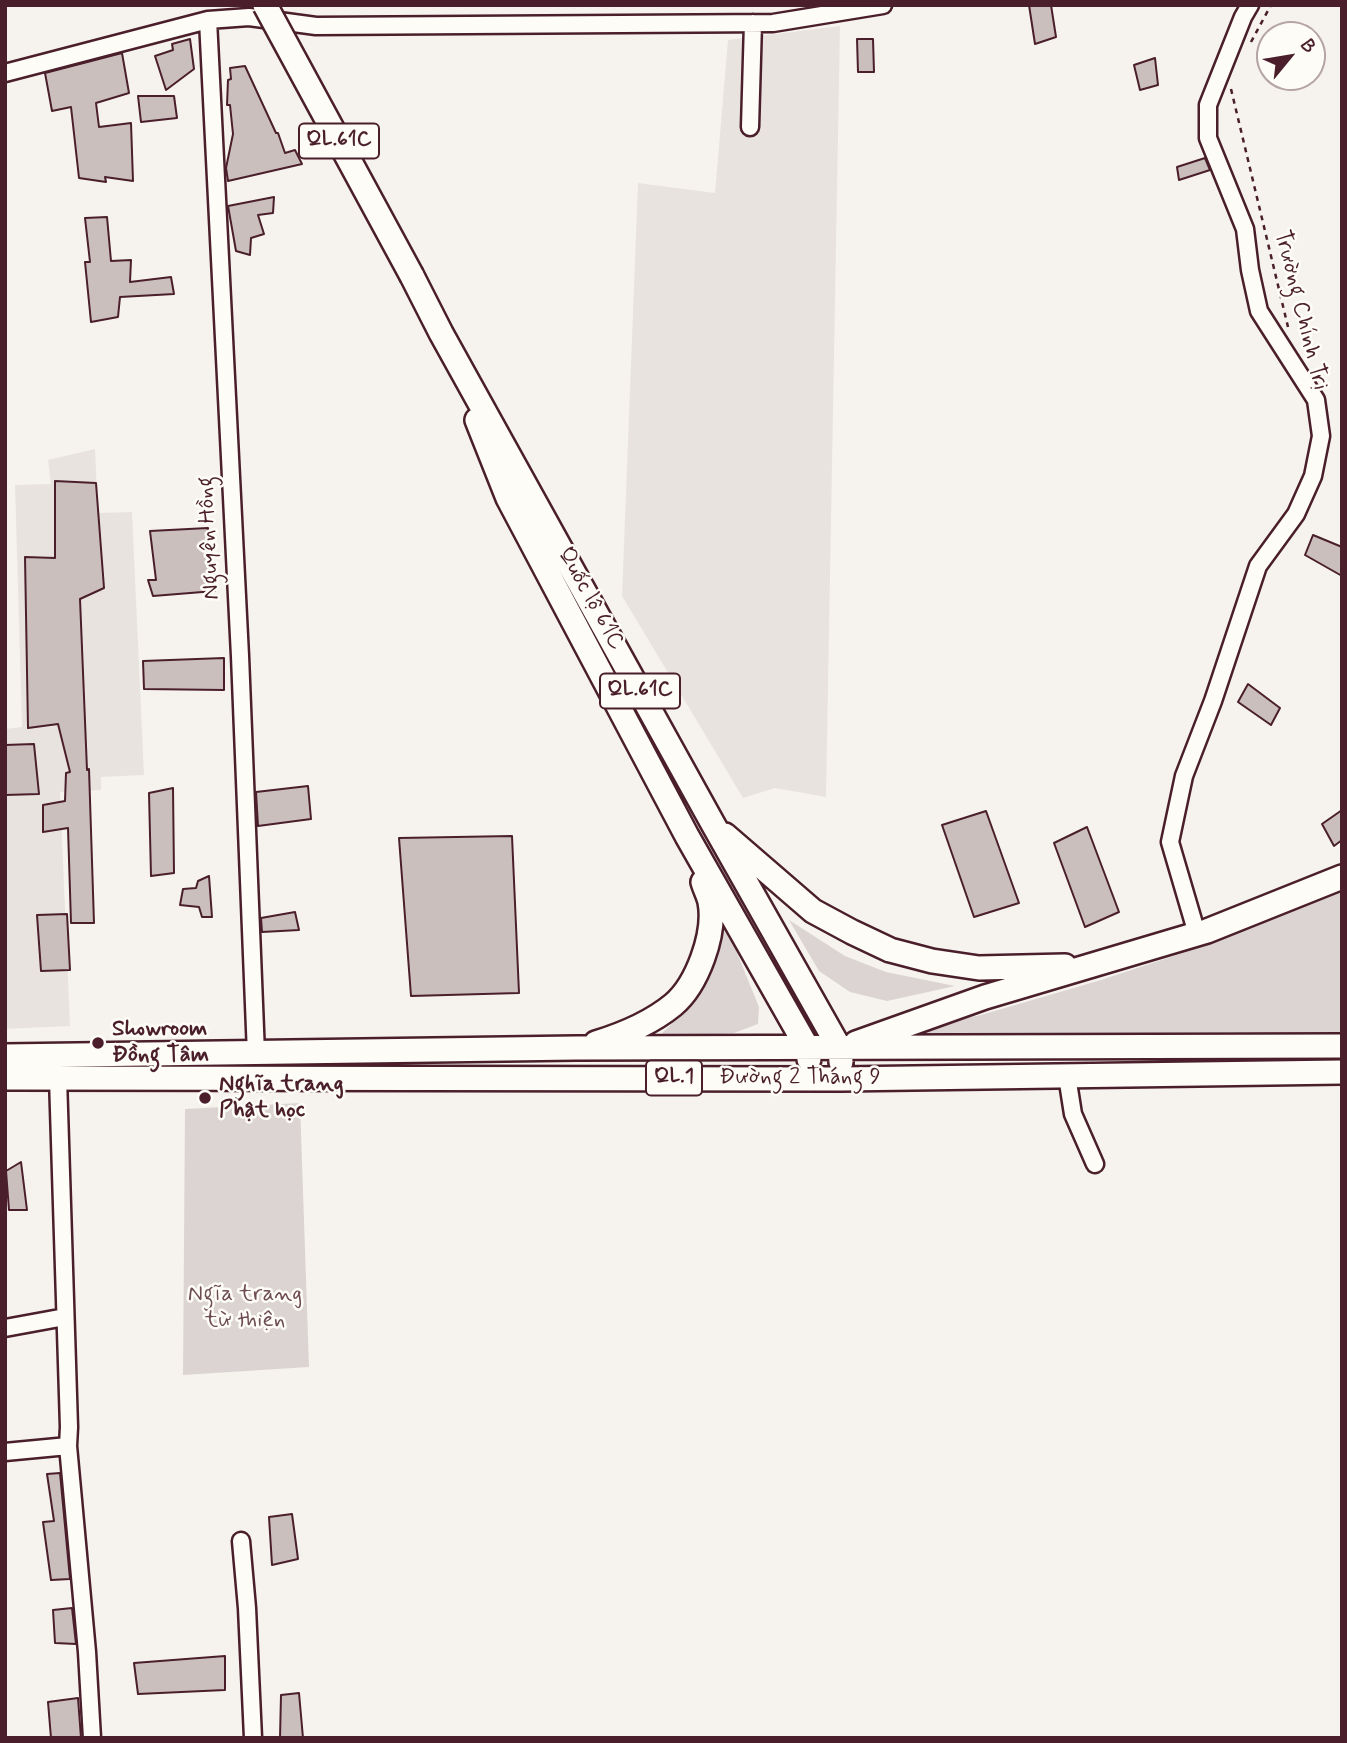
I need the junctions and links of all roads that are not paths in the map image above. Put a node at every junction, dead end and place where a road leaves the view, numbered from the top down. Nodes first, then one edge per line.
1 (265, 5) edge
2 (883, 5) edge
3 (1250, 5) edge
4 (208, 20) junction
5 (753, 23) junction
6 (5, 73) edge
7 (750, 127) dead end
8 (441, 333) junction
9 (713, 824) junction
10 (687, 836) junction
11 (1342, 877) edge
12 (1197, 934) junction
13 (1096, 965) junction
14 (1342, 1046) edge
15 (576, 1048) junction
16 (840, 1048) junction
17 (808, 1049) junction
18 (256, 1054) junction
19 (5, 1056) edge
20 (1342, 1072) edge
21 (1067, 1076) junction
22 (5, 1078) edge
23 (58, 1078) junction
24 (811, 1078) junction
25 (842, 1079) junction
26 (1095, 1164) dead end
27 (65, 1317) junction
28 (5, 1328) edge
29 (68, 1447) junction
30 (5, 1452) edge
31 (240, 1541) dead end
32 (92, 1738) edge
33 (253, 1738) edge

1 - 8 highway, Quốc lộ 61C / QL.61C, bridge
2 - 5 street
3 - 12 street
4 - 5 street
4 - 6 street
4 - 18 street, Nguyên Hồng
5 - 7 street
8 - 9 highway, Quốc lộ 61C / QL.61C
8 - 10 highway, Quốc lộ 61C / QL.61C
9 - 13 highway
9 - 16 highway, Quốc lộ 61C / QL.61C
10 - 15 highway
10 - 17 highway, Quốc lộ 61C / QL.61C
11 - 12 highway
12 - 13 highway
13 - 16 highway
14 - 16 highway, Đường 2 Tháng 9 / QL.1
15 - 17 highway, Đường 2 Tháng 9 / QL.1
15 - 18 highway, Đường 2 Tháng 9 / QL.1
16 - 17 highway, Đường 2 Tháng 9 / QL.1
16 - 25 highway
17 - 24 highway
18 - 19 highway, Đường 2 Tháng 9 / QL.1
20 - 21 highway, Đường 2 Tháng 9 / QL.1
21 - 25 highway, Đường 2 Tháng 9 / QL.1
21 - 26 street
22 - 23 highway, Đường 2 Tháng 9 / QL.1
23 - 24 highway, Đường 2 Tháng 9 / QL.1
23 - 27 street
24 - 25 highway, Đường 2 Tháng 9 / QL.1
27 - 28 street
27 - 29 street
29 - 30 street
29 - 32 street
31 - 33 street

